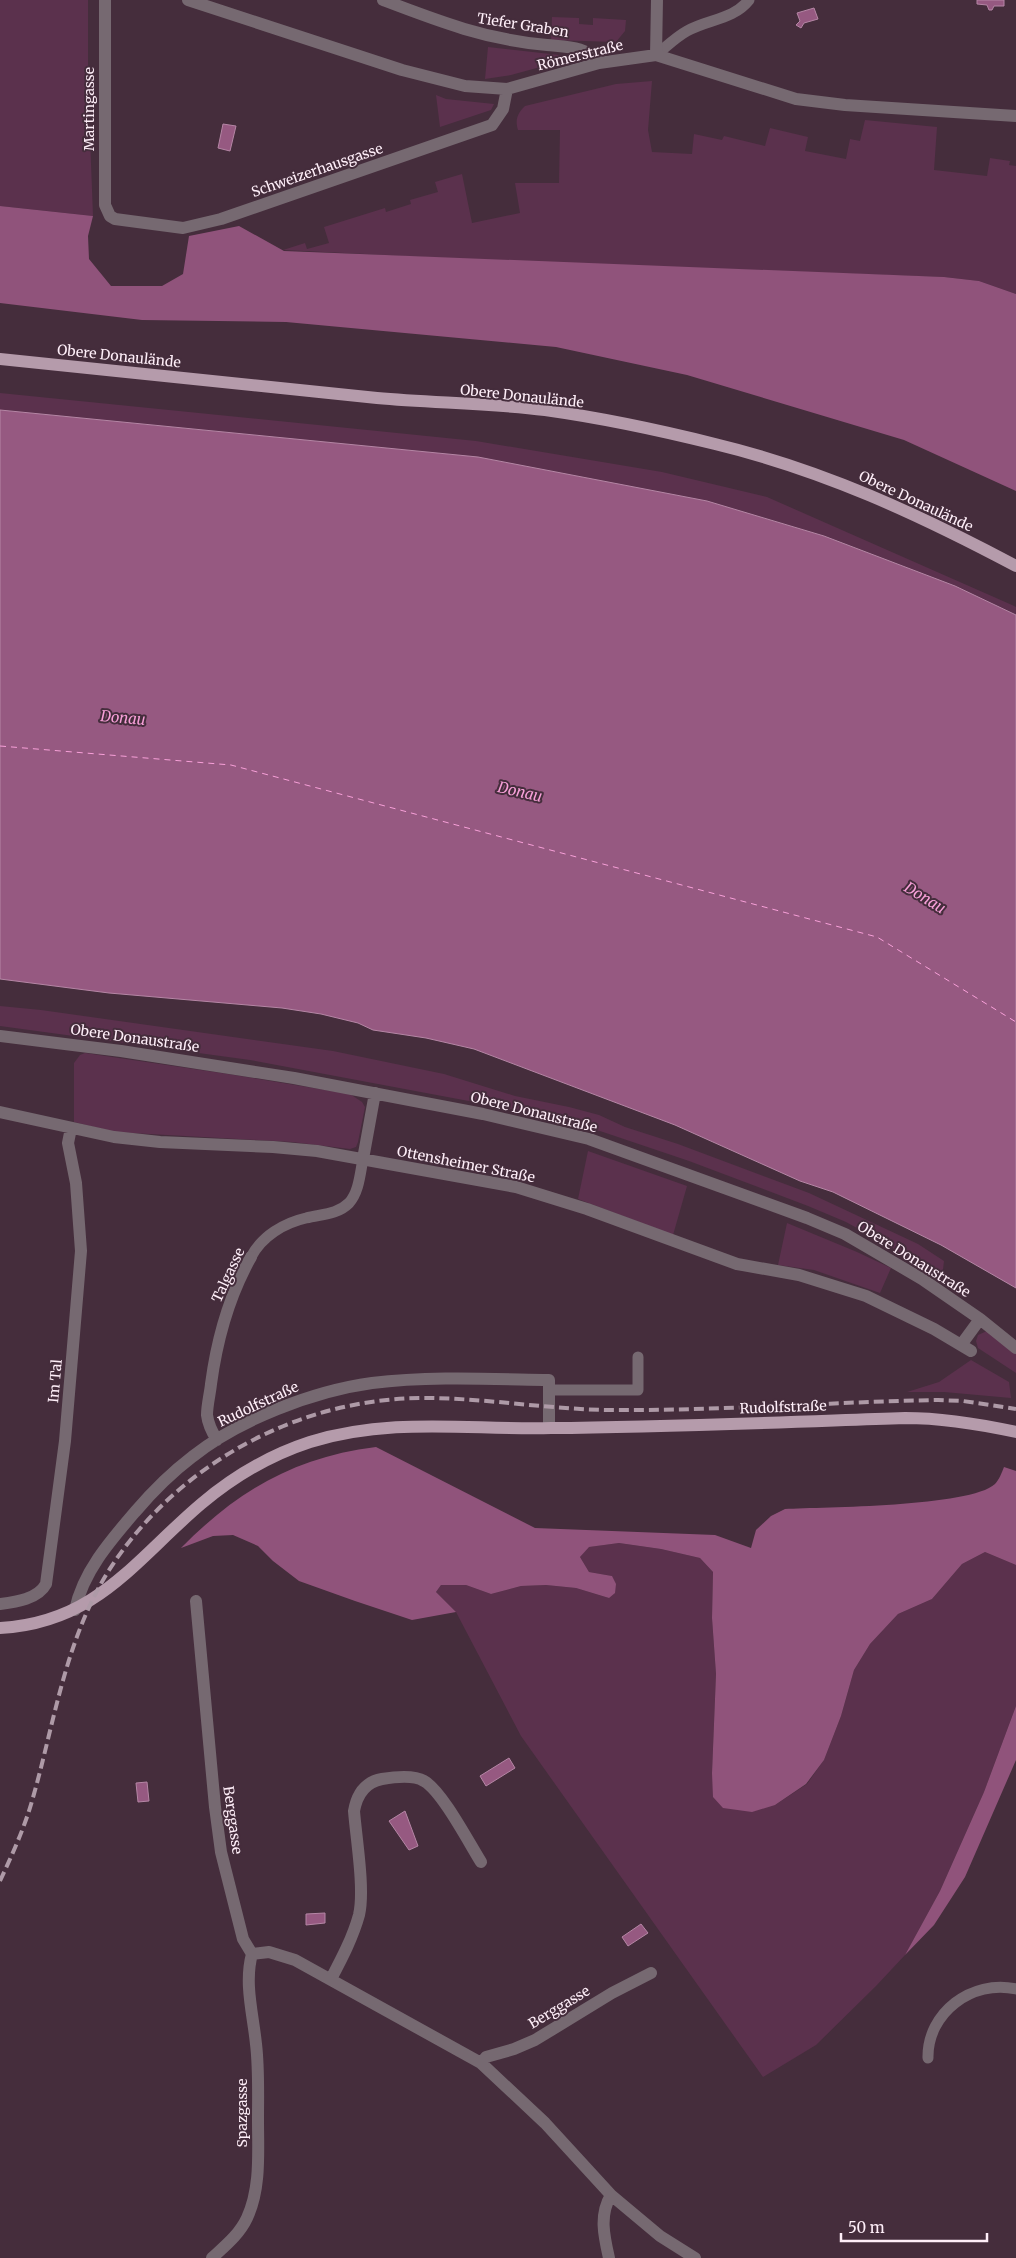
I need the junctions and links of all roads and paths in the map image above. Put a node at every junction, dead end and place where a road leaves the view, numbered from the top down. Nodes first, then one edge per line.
1 (105, 0) edge
2 (188, 0) edge
3 (383, 0) edge
4 (657, 0) edge
5 (749, 0) edge
6 (656, 55) junction
7 (599, 63) junction
8 (507, 89) junction
9 (1016, 116) edge
10 (110, 216) joint
11 (0, 359) edge
12 (1016, 566) edge
13 (0, 1036) edge
14 (375, 1094) junction
15 (0, 1112) edge
16 (71, 1128) junction
17 (362, 1159) junction
18 (251, 1256) joint
19 (980, 1319) junction
20 (1016, 1348) edge
21 (638, 1357) dead end
22 (549, 1390) junction
23 (549, 1428) junction
24 (1016, 1432) edge
25 (217, 1440) junction
26 (196, 1601) dead end
27 (0, 1604) edge
28 (75, 1610) junction
29 (0, 1628) edge
30 (481, 1862) dead end
31 (252, 1954) junction
32 (651, 1973) dead end
33 (331, 1979) junction
34 (1016, 1989) edge
35 (928, 2058) dead end
36 (481, 2063) junction
37 (611, 2195) junction
38 (212, 2258) edge
39 (609, 2258) edge
40 (695, 2258) edge

1 - 10 street, Martingasse
2 - 8 street, Römerstraße
3 - 7 street, Tiefer Graben
4 - 6 street
5 - 6 lane
6 - 7 street, Römerstraße
6 - 9 street, Römerstraße
7 - 8 street, Römerstraße
8 - 10 street, Schweizerhausgasse
11 - 12 main road, Obere Donaulände
13 - 14 street, Obere Donaustraße
14 - 17 street, Talgasse
14 - 19 street, Obere Donaustraße
15 - 16 street, Ottensheimer Straße
16 - 17 street, Ottensheimer Straße
16 - 27 street, Im Tal
17 - 18 lane, Talgasse
17 - 19 street, Ottensheimer Straße
18 - 25 street, Talgasse
19 - 20 street, Obere Donaustraße
21 - 22 lane
22 - 23 street
22 - 25 street, Rudolfstraße
23 - 24 main road, Rudolfstraße
23 - 28 main road, Rudolfstraße
25 - 28 street, Rudolfstraße
26 - 31 street, Berggasse
28 - 29 main road, Rudolfstraße
30 - 33 street
31 - 33 street
31 - 38 street, Spazgasse
32 - 36 street, Berggasse
33 - 36 street
34 - 35 lane
36 - 37 street
37 - 39 street
37 - 40 street

